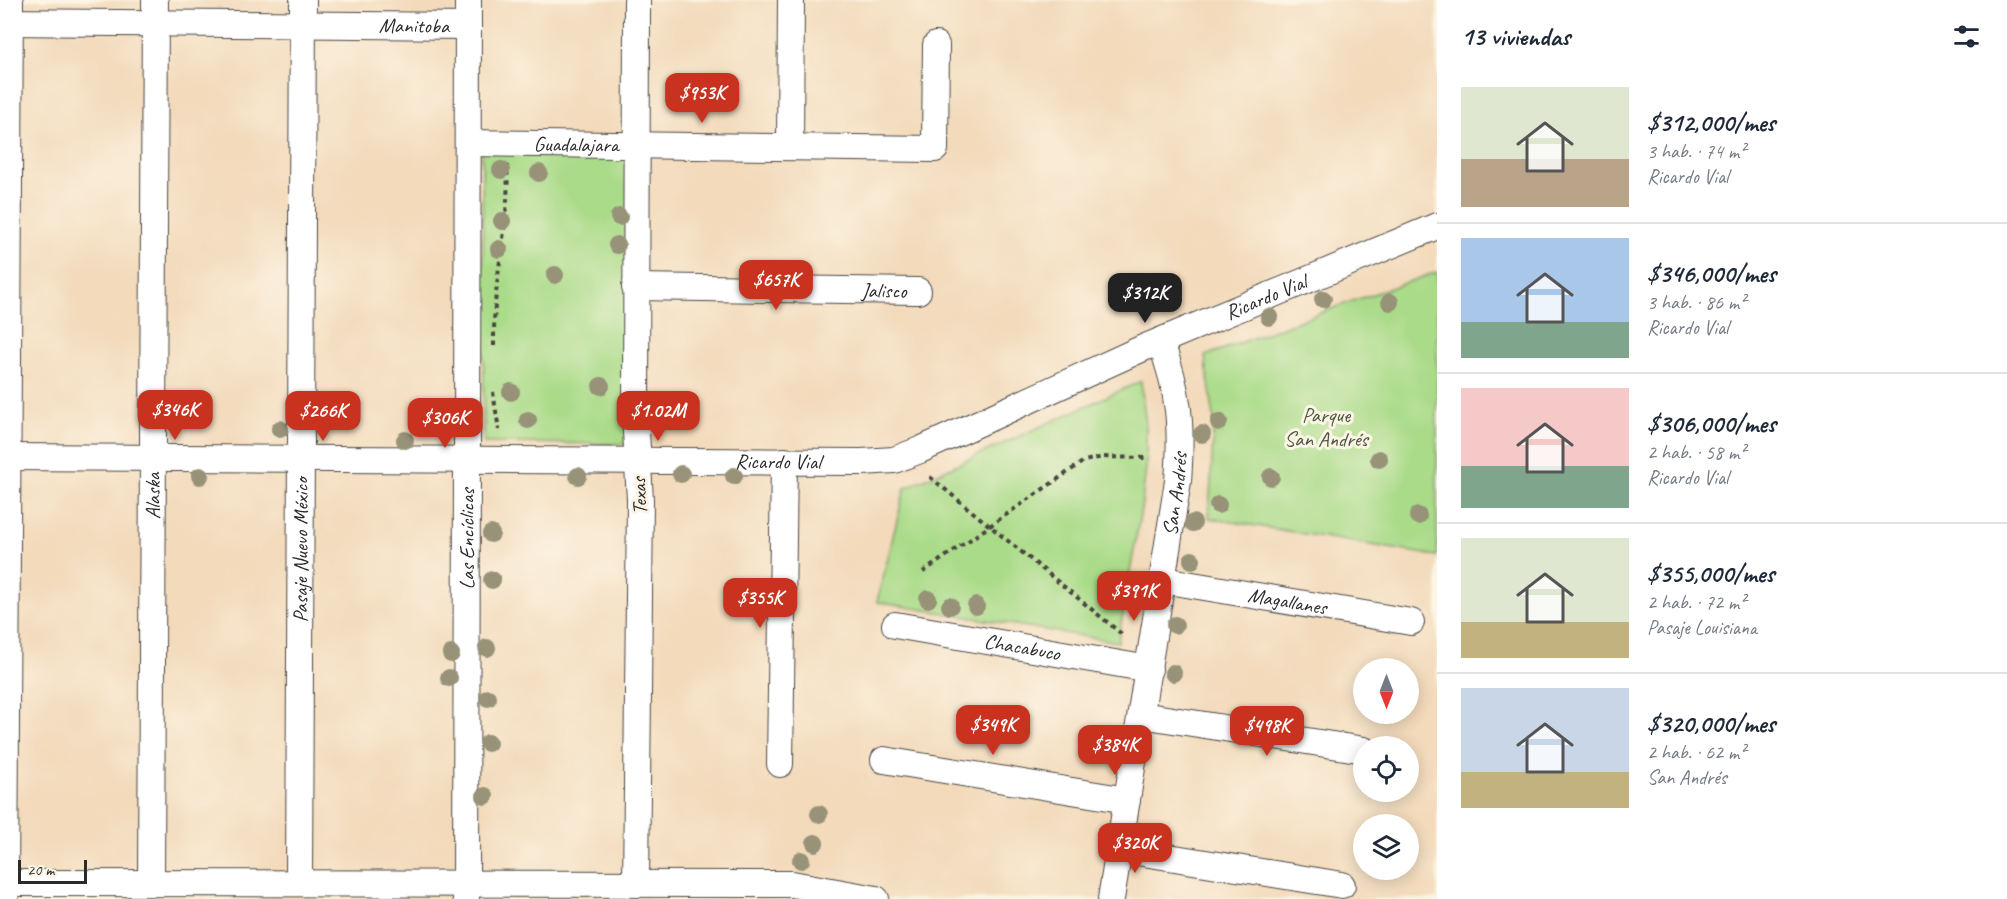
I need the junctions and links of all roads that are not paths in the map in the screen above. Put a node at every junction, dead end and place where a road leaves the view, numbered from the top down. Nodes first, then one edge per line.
1 (468, 0) edge
2 (637, 0) edge
3 (791, 0) edge
4 (155, 12) edge
5 (303, 12) edge
6 (6, 15) edge
7 (468, 26) junction
8 (936, 45) dead end
9 (468, 143) junction
10 (636, 145) junction
11 (790, 146) junction
12 (1437, 226) edge
13 (635, 287) junction
14 (918, 291) dead end
15 (1160, 341) junction
16 (4, 457) edge
17 (153, 458) junction
18 (301, 459) junction
19 (467, 460) junction
20 (637, 461) junction
21 (784, 462) junction
22 (1163, 580) junction
23 (1411, 622) dead end
24 (896, 625) dead end
25 (1149, 669) junction
26 (1141, 716) junction
27 (1353, 748) edge
28 (884, 760) dead end
29 (780, 764) dead end
30 (1127, 800) junction
31 (1119, 849) junction
32 (299, 883) junction
33 (636, 884) junction
34 (1342, 885) dead end
35 (4, 888) edge
36 (159, 888) edge
37 (466, 891) edge
38 (864, 898) edge
39 (1111, 899) edge

1 - 7 street, Las Encíclicas
2 - 10 street, Texas
3 - 11 street
4 - 5 street, Manitoba
4 - 6 street, Manitoba
4 - 17 street, Alaska
5 - 7 street, Manitoba
5 - 18 street, Pasaje Nuevo México
6 - 16 street
7 - 9 street, Las Encíclicas
8 - 11 street, Guadalajara
9 - 10 street, Guadalajara
9 - 19 street, Las Encíclicas
10 - 11 street, Guadalajara
10 - 13 street, Texas
12 - 15 street, Ricardo Vial
13 - 14 street, Jalisco
13 - 20 street, Texas
15 - 21 street, Ricardo Vial
15 - 22 street, San Andrés
16 - 17 street, Ricardo Vial
16 - 35 street
17 - 18 street, Ricardo Vial
17 - 36 street, Alaska
18 - 19 street, Ricardo Vial
18 - 32 street, Pasaje Nuevo México
19 - 20 street, Ricardo Vial
19 - 37 street, Las Encíclicas
20 - 21 street, Ricardo Vial
20 - 33 street, Texas
21 - 29 street
22 - 23 street, Magallanes
22 - 25 street, San Andrés
24 - 25 street, Chacabuco
25 - 26 street, San Andrés
26 - 27 street
26 - 30 street, San Andrés
28 - 30 street
30 - 31 street, San Andrés
31 - 34 street
31 - 39 street, San Andrés
32 - 36 street
32 - 37 street
33 - 37 street
33 - 38 street
35 - 36 street

